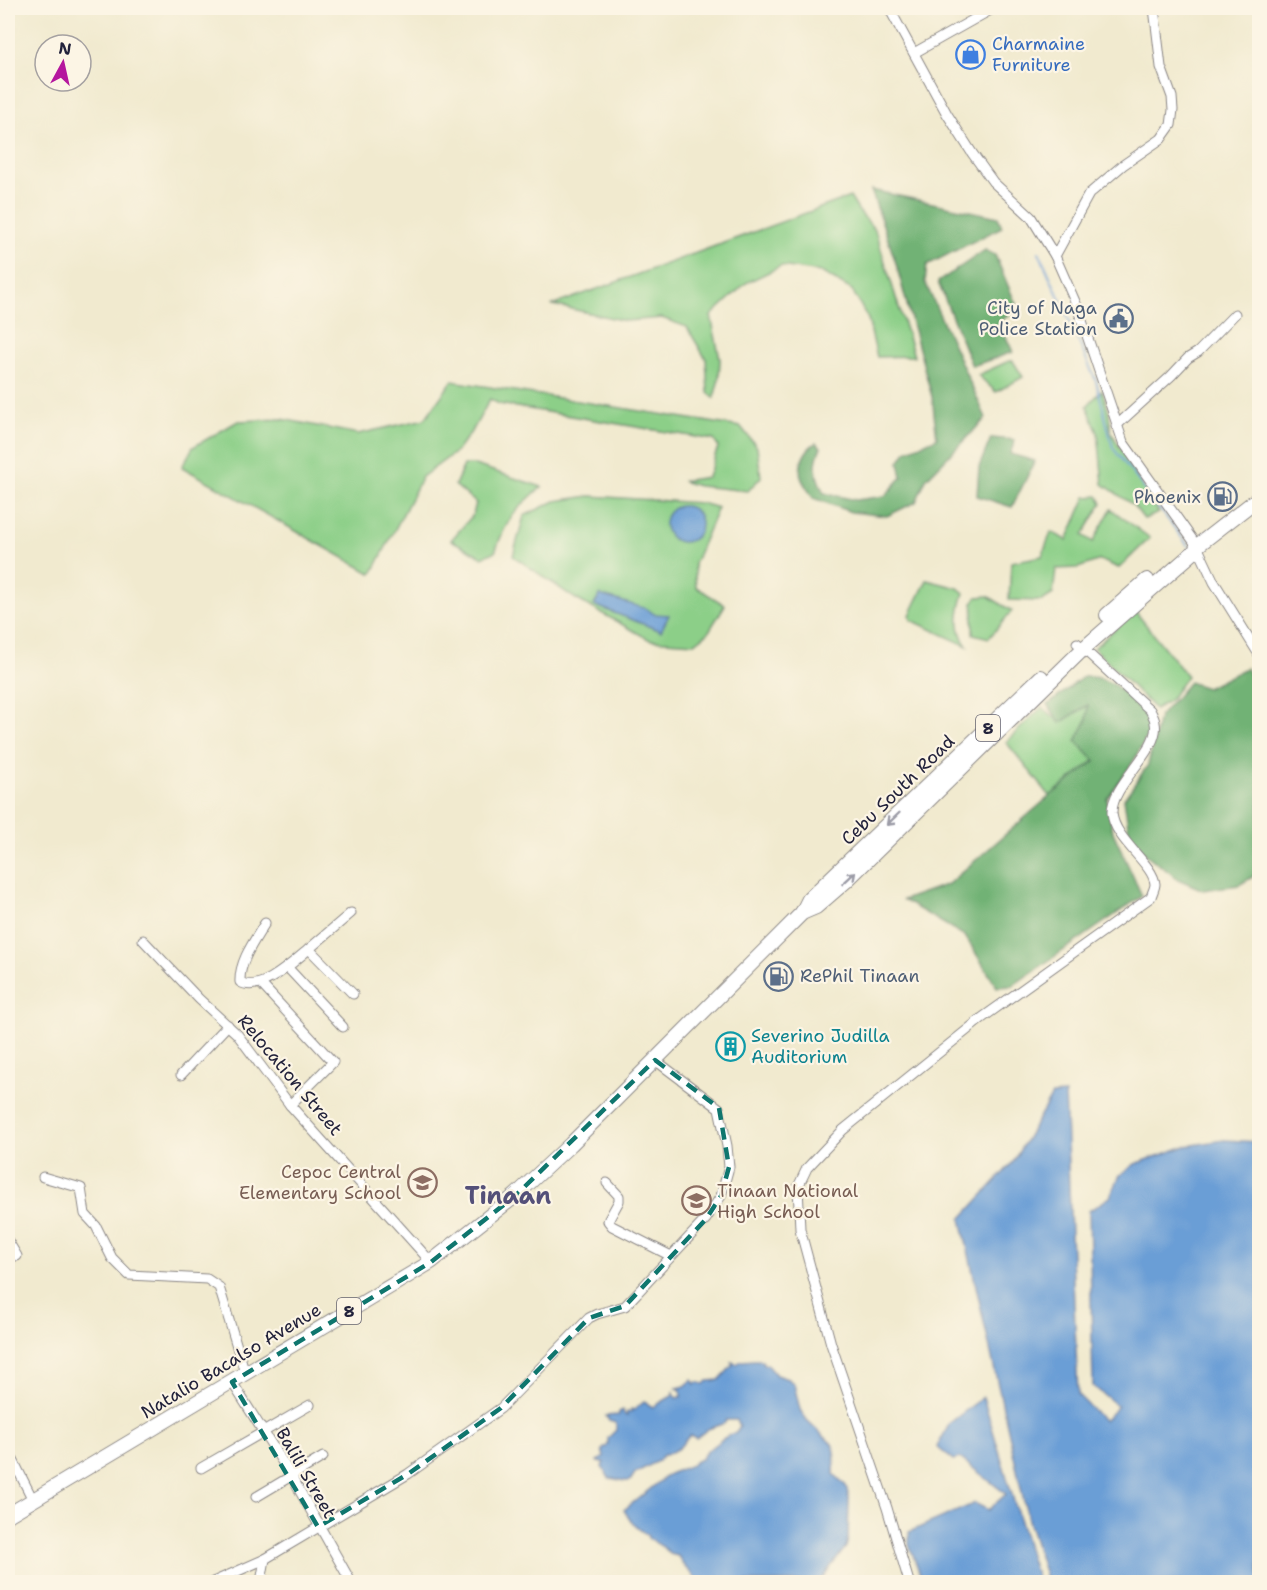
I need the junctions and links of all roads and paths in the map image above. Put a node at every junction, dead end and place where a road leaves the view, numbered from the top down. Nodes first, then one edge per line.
1 (889, 8) edge
2 (994, 8) edge
3 (1154, 8) edge
4 (914, 53) junction
5 (1055, 256) junction
6 (1235, 314) dead end
7 (1116, 426) junction
8 (1260, 497) edge
9 (1191, 550) junction
10 (1080, 646) junction
11 (1260, 656) edge
12 (351, 913) dead end
13 (265, 923) dead end
14 (143, 940) dead end
15 (309, 949) junction
16 (287, 967) junction
17 (261, 984) junction
18 (353, 994) dead end
19 (228, 1025) junction
20 (343, 1027) dead end
21 (655, 1060) junction
22 (181, 1075) dead end
23 (290, 1105) junction
24 (43, 1177) dead end
25 (607, 1183) dead end
26 (8, 1241) edge
27 (17, 1256) dead end
28 (671, 1256) junction
29 (431, 1262) junction
30 (245, 1373) junction
31 (232, 1382) junction
32 (310, 1405) dead end
33 (264, 1433) junction
34 (8, 1450) edge
35 (324, 1457) dead end
36 (201, 1468) dead end
37 (292, 1477) junction
38 (256, 1497) dead end
39 (33, 1500) junction
40 (8, 1515) edge
41 (318, 1527) junction
42 (265, 1559) junction
43 (213, 1582) edge
44 (261, 1582) edge
45 (351, 1582) edge
46 (909, 1582) edge

1 - 4 street
2 - 4 street
3 - 5 street
4 - 5 street
5 - 7 street
6 - 7 street
7 - 9 street
8 - 9 highway, Cebu South Road / 8
9 - 10 highway, Cebu South Road / 8
9 - 11 street
10 - 21 highway, Cebu South Road / 8
10 - 46 street
12 - 15 street
13 - 17 street
14 - 19 street, Relocation Street
15 - 16 street
15 - 18 street
16 - 17 street
16 - 20 street
17 - 23 street
19 - 22 street
19 - 23 street, Relocation Street
21 - 28 street
21 - 29 highway, Natalio Bacalso Avenue / 8
23 - 29 street, Relocation Street
24 - 30 street
25 - 28 street
26 - 27 street
28 - 41 street
29 - 30 highway, Natalio Bacalso Avenue / 8
30 - 31 highway, Natalio Bacalso Avenue / 8
31 - 33 street, Balili Street
31 - 39 highway, Natalio Bacalso Avenue / 8
32 - 33 street
33 - 36 street
33 - 37 street, Balili Street
34 - 39 street
35 - 37 street
37 - 38 street
37 - 41 street, Balili Street
39 - 40 highway, Natalio Bacalso Avenue / 8
41 - 42 street
41 - 45 street, Balili Street
42 - 43 street
42 - 44 street

